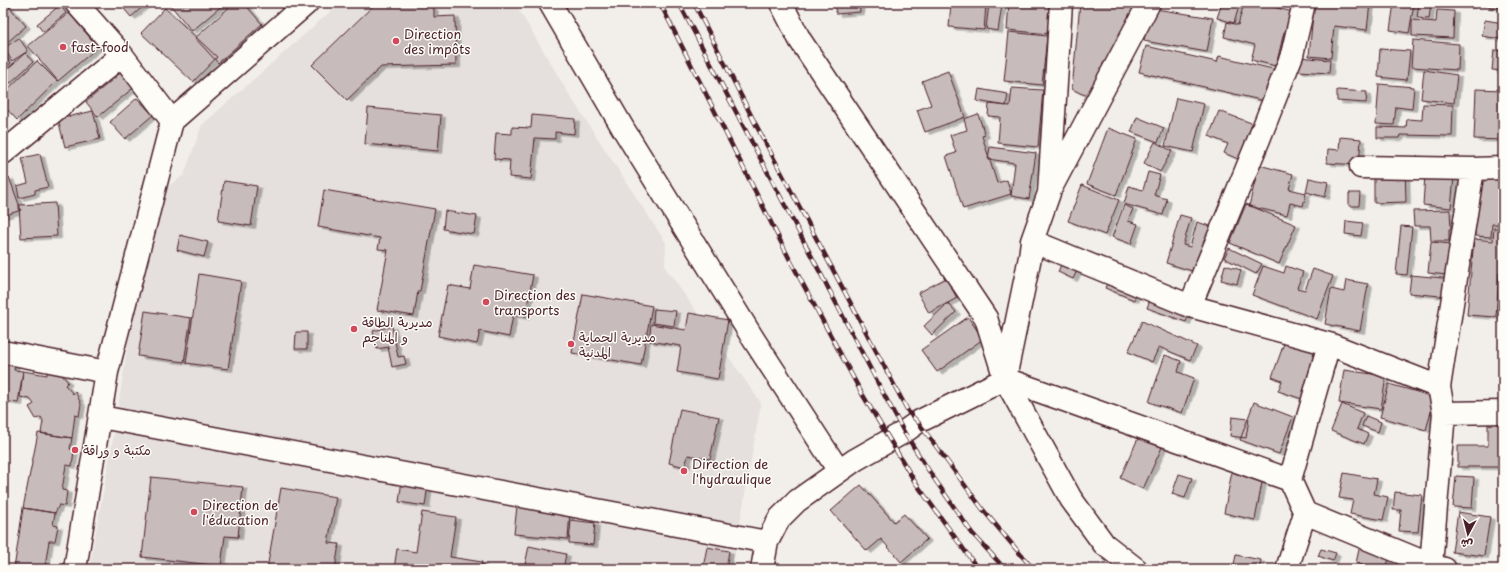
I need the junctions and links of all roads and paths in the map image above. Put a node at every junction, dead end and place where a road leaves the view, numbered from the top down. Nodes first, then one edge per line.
1 (76, 3) edge
2 (550, 3) edge
3 (780, 3) edge
4 (1061, 3) edge
5 (1149, 3) edge
6 (1304, 3) edge
7 (293, 7) edge
8 (122, 55) junction
9 (172, 121) junction
10 (3, 153) edge
11 (1361, 166) dead end
12 (1503, 168) edge
13 (1473, 169) junction
14 (1049, 193) junction
15 (1032, 241) junction
16 (1190, 306) junction
17 (1330, 344) junction
18 (3, 352) edge
19 (108, 372) junction
20 (1005, 379) junction
21 (1439, 387) junction
22 (1503, 412) edge
23 (1444, 413) junction
24 (101, 417) junction
25 (847, 466) junction
26 (1290, 480) junction
27 (1305, 513) junction
28 (767, 542) junction
29 (1438, 567) edge
30 (75, 569) edge
31 (762, 569) edge
32 (1136, 569) edge
33 (1287, 569) edge

1 - 8 street
2 - 25 street
3 - 20 street
4 - 14 street
5 - 14 street
6 - 16 street
7 - 9 street
8 - 9 street
8 - 10 street
9 - 19 street
11 - 13 street
12 - 13 street
13 - 21 street
14 - 15 street
15 - 16 street
15 - 20 street
16 - 17 street
17 - 21 street
17 - 26 street
18 - 19 street
19 - 24 street
20 - 25 street
20 - 26 street
20 - 32 street
21 - 23 street
22 - 23 street
23 - 29 street
24 - 28 street
24 - 30 street
25 - 28 street
26 - 27 street
27 - 29 street
27 - 33 street
28 - 31 street

